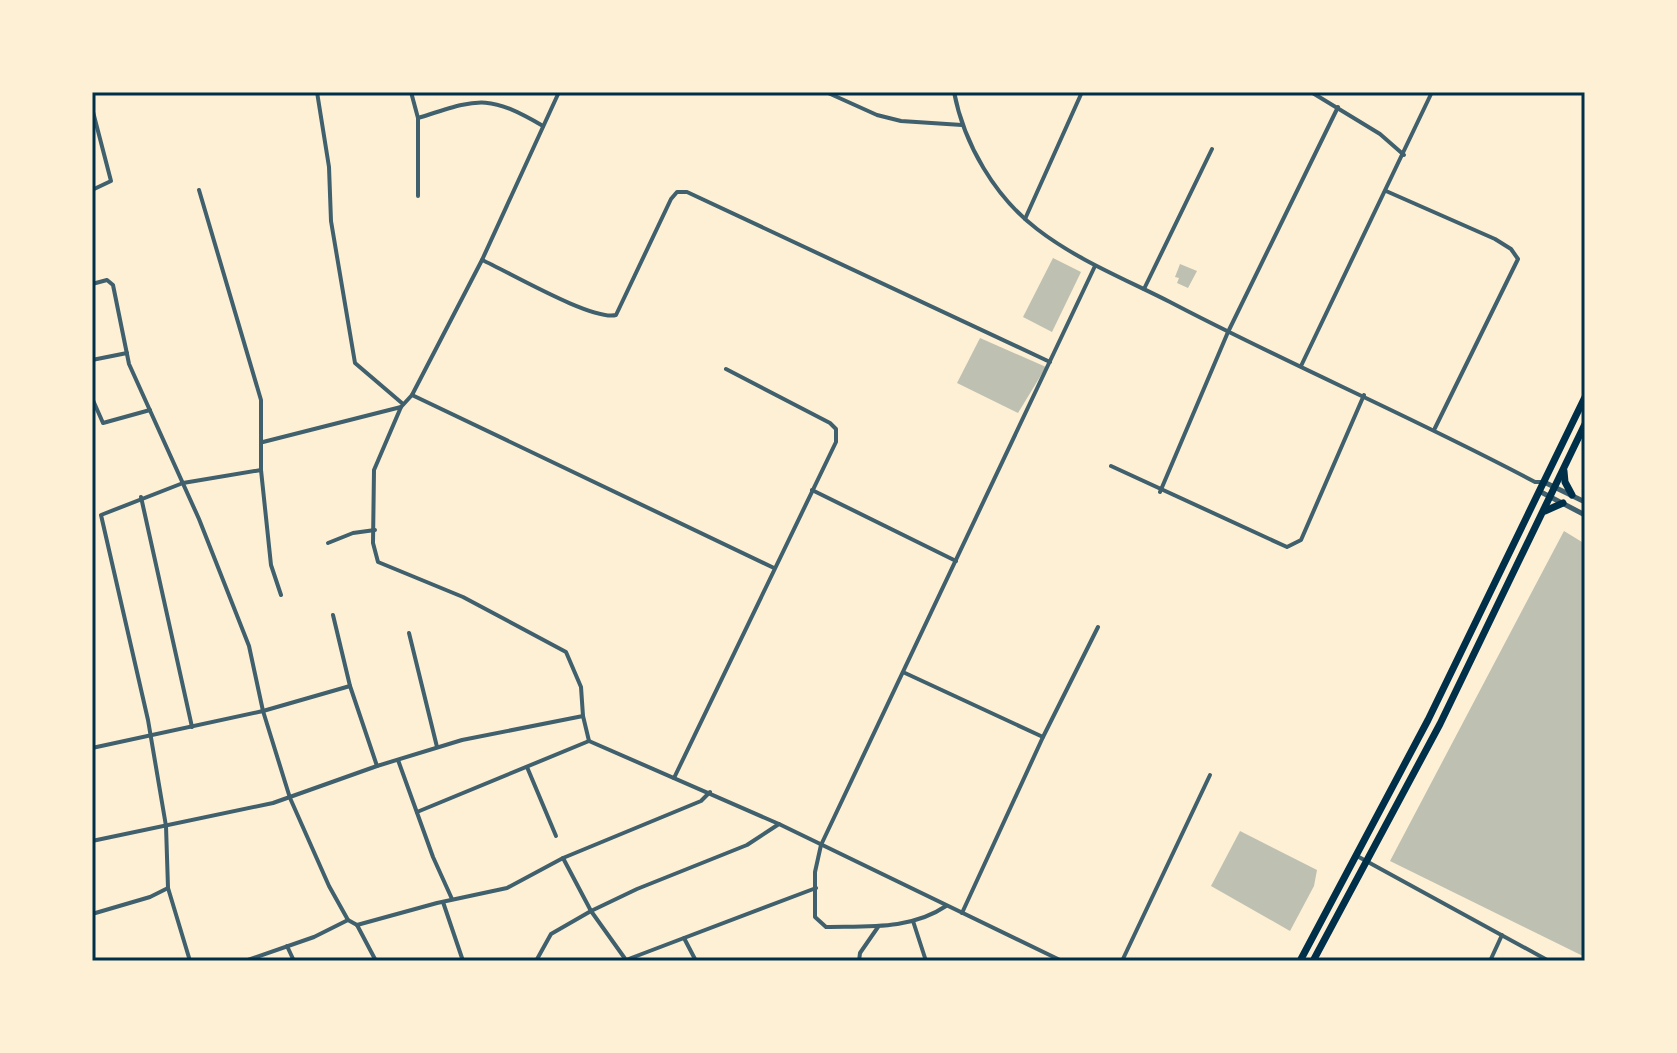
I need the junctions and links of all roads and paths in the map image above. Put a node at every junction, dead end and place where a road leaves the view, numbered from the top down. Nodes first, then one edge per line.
1 (317, 92) edge
2 (411, 92) edge
3 (559, 92) edge
4 (826, 92) edge
5 (954, 92) edge
6 (1082, 92) edge
7 (1311, 92) edge
8 (1432, 92) edge
9 (1338, 107) junction
10 (92, 108) edge
11 (418, 118) junction
12 (963, 125) junction
13 (544, 126) junction
14 (1212, 149) dead end
15 (1405, 155) junction
16 (92, 190) edge
17 (199, 190) dead end
18 (1386, 191) junction
19 (418, 196) dead end
20 (1025, 219) junction
21 (482, 260) junction
22 (1095, 266) junction
23 (92, 284) edge
24 (1144, 289) junction
25 (1228, 332) junction
26 (127, 353) junction
27 (92, 360) edge
28 (1050, 362) junction
29 (1301, 366) junction
30 (726, 369) dead end
31 (412, 395) junction
32 (1364, 395) junction
33 (1585, 397) edge
34 (92, 398) edge
35 (402, 406) junction
36 (150, 410) junction
37 (1585, 424) edge
38 (1435, 428) junction
39 (263, 442) junction
40 (1111, 466) dead end
41 (1565, 466) junction
42 (261, 470) junction
43 (1539, 482) junction
44 (183, 483) junction
45 (1555, 486) junction
46 (812, 490) junction
47 (1539, 491) junction
48 (1160, 492) junction
49 (1572, 495) junction
50 (1550, 496) junction
51 (141, 497) junction
52 (1585, 502) edge
53 (1563, 503) junction
54 (1585, 515) edge
55 (1539, 519) junction
56 (375, 530) junction
57 (328, 543) dead end
58 (956, 561) junction
59 (774, 568) junction
60 (281, 595) dead end
61 (333, 615) dead end
62 (1098, 627) dead end
63 (409, 633) dead end
64 (905, 673) junction
65 (350, 686) junction
66 (263, 711) junction
67 (583, 716) junction
68 (192, 727) junction
69 (151, 737) junction
70 (1043, 737) junction
71 (589, 741) junction
72 (92, 748) edge
73 (437, 748) junction
74 (398, 760) junction
75 (377, 766) junction
76 (527, 767) junction
77 (1210, 775) dead end
78 (674, 778) junction
79 (710, 792) junction
80 (290, 798) junction
81 (417, 812) junction
82 (779, 824) junction
83 (166, 826) junction
84 (556, 836) dead end
85 (92, 841) edge
86 (821, 845) junction
87 (1355, 855) junction
88 (563, 858) junction
89 (1367, 860) junction
90 (168, 888) junction
91 (816, 888) junction
92 (453, 900) junction
93 (443, 902) junction
94 (946, 906) junction
95 (591, 911) junction
96 (962, 913) junction
97 (92, 914) edge
98 (348, 920) junction
99 (913, 921) junction
100 (357, 925) junction
101 (878, 927) junction
102 (1502, 935) junction
103 (684, 938) junction
104 (287, 946) junction
105 (190, 961) edge
106 (245, 961) edge
107 (294, 961) edge
108 (376, 961) edge
109 (463, 961) edge
110 (536, 961) edge
111 (696, 961) edge
112 (859, 961) edge
113 (926, 961) edge
114 (1062, 961) edge
115 (1122, 961) edge
116 (1300, 961) edge
117 (1313, 961) edge
118 (1490, 961) edge
119 (1549, 961) edge

1 - 35 street
2 - 11 street
3 - 13 street
4 - 12 street
5 - 12 street
6 - 20 street
7 - 9 street
8 - 15 street
9 - 15 street
9 - 25 street
10 - 16 street
11 - 13 street
11 - 19 street
12 - 20 street
13 - 21 street
14 - 24 street
15 - 18 street
17 - 39 street
18 - 29 street
18 - 38 street
20 - 22 street
21 - 28 street
21 - 31 street
22 - 24 street
22 - 28 street
23 - 26 street
24 - 25 street
25 - 29 street
25 - 48 street
26 - 27 street
26 - 36 street
28 - 58 street
29 - 32 street
30 - 46 street
31 - 35 street
31 - 59 street
32 - 38 street
32 - 48 street
33 - 43 main road
34 - 36 street
35 - 39 street
35 - 56 street
36 - 44 street
37 - 41 main road
38 - 43 street
39 - 42 street
40 - 48 street
41 - 45 main road
41 - 49 main road
42 - 44 street
42 - 60 street
43 - 45 street
43 - 47 main road
44 - 51 street
44 - 66 street
45 - 49 street
45 - 50 main road
46 - 58 street
46 - 59 street
47 - 50 street
47 - 87 main road
49 - 52 street
50 - 53 street
50 - 55 main road
51 - 68 street
51 - 69 street
53 - 54 street
53 - 55 main road
55 - 89 main road
56 - 57 street
56 - 67 street
58 - 64 street
59 - 78 street
61 - 65 street
62 - 70 street
63 - 73 street
64 - 70 street
64 - 86 street
65 - 66 street
65 - 75 street
66 - 68 street
66 - 80 street
67 - 71 street
67 - 73 street
68 - 69 street
69 - 72 street
69 - 83 street
70 - 96 street
71 - 76 street
71 - 78 street
73 - 74 street
74 - 75 street
74 - 81 street
75 - 80 street
76 - 81 street
76 - 84 street
77 - 115 street
78 - 79 street
79 - 82 street
79 - 88 street
80 - 83 street
80 - 98 street
81 - 92 street
82 - 86 street
82 - 95 street
83 - 85 street
83 - 90 street
86 - 91 street
86 - 94 street
87 - 89 street
87 - 116 main road
88 - 92 street
88 - 95 street
89 - 102 street
89 - 117 main road
90 - 97 street
90 - 105 street
91 - 101 street
91 - 103 street
92 - 93 street
93 - 100 street
93 - 109 street
94 - 96 street
94 - 99 street
95 - 103 street
95 - 110 street
96 - 114 street
98 - 100 street
98 - 104 street
99 - 101 street
99 - 113 street
100 - 108 street
101 - 112 street
102 - 118 street
102 - 119 street
103 - 111 street
104 - 106 street
104 - 107 street

